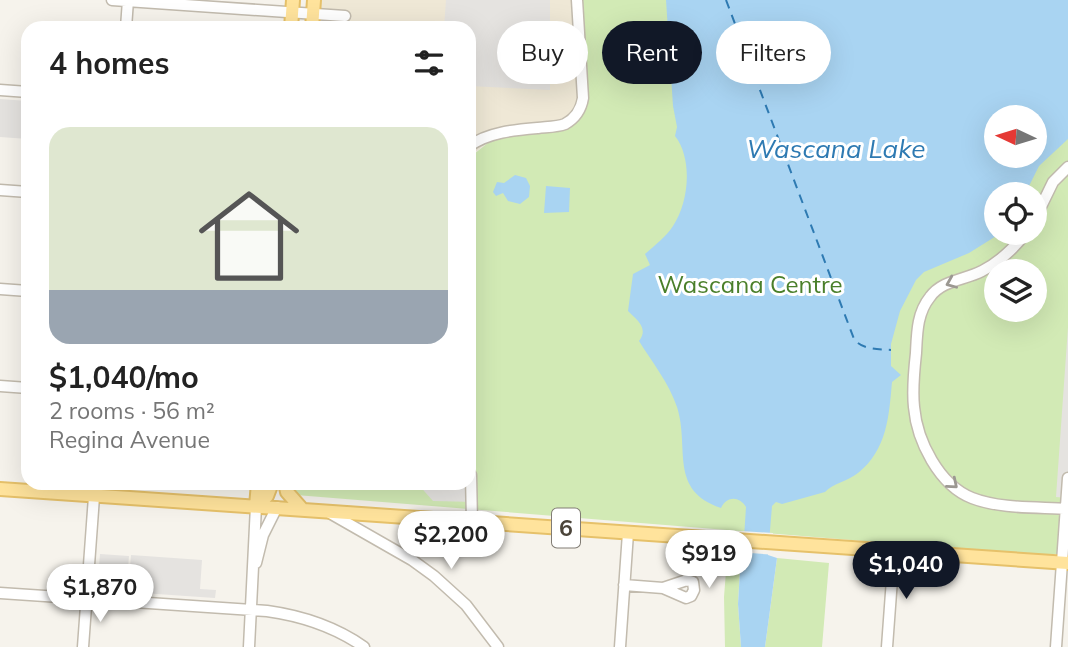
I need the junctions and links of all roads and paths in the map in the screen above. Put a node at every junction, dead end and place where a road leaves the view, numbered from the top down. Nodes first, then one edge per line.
1 (111, 0) edge
2 (577, 0) edge
3 (128, 1) edge
4 (293, 6) edge
5 (313, 7) edge
6 (345, 16) dead end
7 (127, 21) edge
8 (0, 90) edge
9 (21, 92) edge
10 (476, 142) edge
11 (1068, 167) edge
12 (0, 190) edge
13 (21, 192) edge
14 (1047, 194) edge
15 (1014, 245) edge
16 (0, 289) edge
17 (21, 290) edge
18 (0, 386) edge
19 (21, 388) edge
20 (1068, 478) edge
21 (0, 489) edge
22 (21, 489) edge
23 (94, 490) edge
24 (104, 490) edge
25 (257, 490) edge
26 (269, 490) edge
27 (287, 490) edge
28 (472, 490) edge
29 (256, 506) junction
30 (277, 507) junction
31 (302, 509) junction
32 (1067, 509) edge
33 (327, 511) junction
34 (370, 514) junction
35 (472, 522) junction
36 (631, 533) junction
37 (368, 536) junction
38 (888, 552) junction
39 (1065, 563) edge
40 (254, 570) junction
41 (624, 585) junction
42 (663, 588) dead end
43 (0, 593) edge
44 (87, 599) junction
45 (251, 610) junction
46 (83, 647) edge
47 (249, 647) edge
48 (364, 647) edge
49 (498, 647) edge
50 (620, 647) edge
51 (887, 647) edge
52 (1056, 647) edge

1 - 3 street
2 - 10 street
3 - 4 street
3 - 7 street
4 - 5 street
5 - 6 street
8 - 9 street
11 - 14 street
12 - 13 street
15 -> 32 street
16 - 17 street
18 - 19 street
20 - 32 street
21 - 22 main road, 6
23 - 44 street
24 - 29 main road, 6
25 - 29 main road
26 - 29 main road
27 - 31 main road
28 - 35 street
29 - 30 main road, 6
29 - 40 street
30 - 31 main road, 6
30 - 40 street
31 - 33 main road, 6
32 - 39 street
33 - 34 main road, 6
33 - 37 street
34 - 35 main road, 6
34 - 37 street
35 - 36 main road, 6
36 - 38 main road, 6
36 - 41 street
37 - 49 street
38 - 39 main road, 6
38 - 51 street
39 - 52 street
40 - 45 street
41 - 42 street
41 - 50 street
43 - 44 street
44 - 45 street
44 - 46 street
45 - 47 street
45 - 48 street

